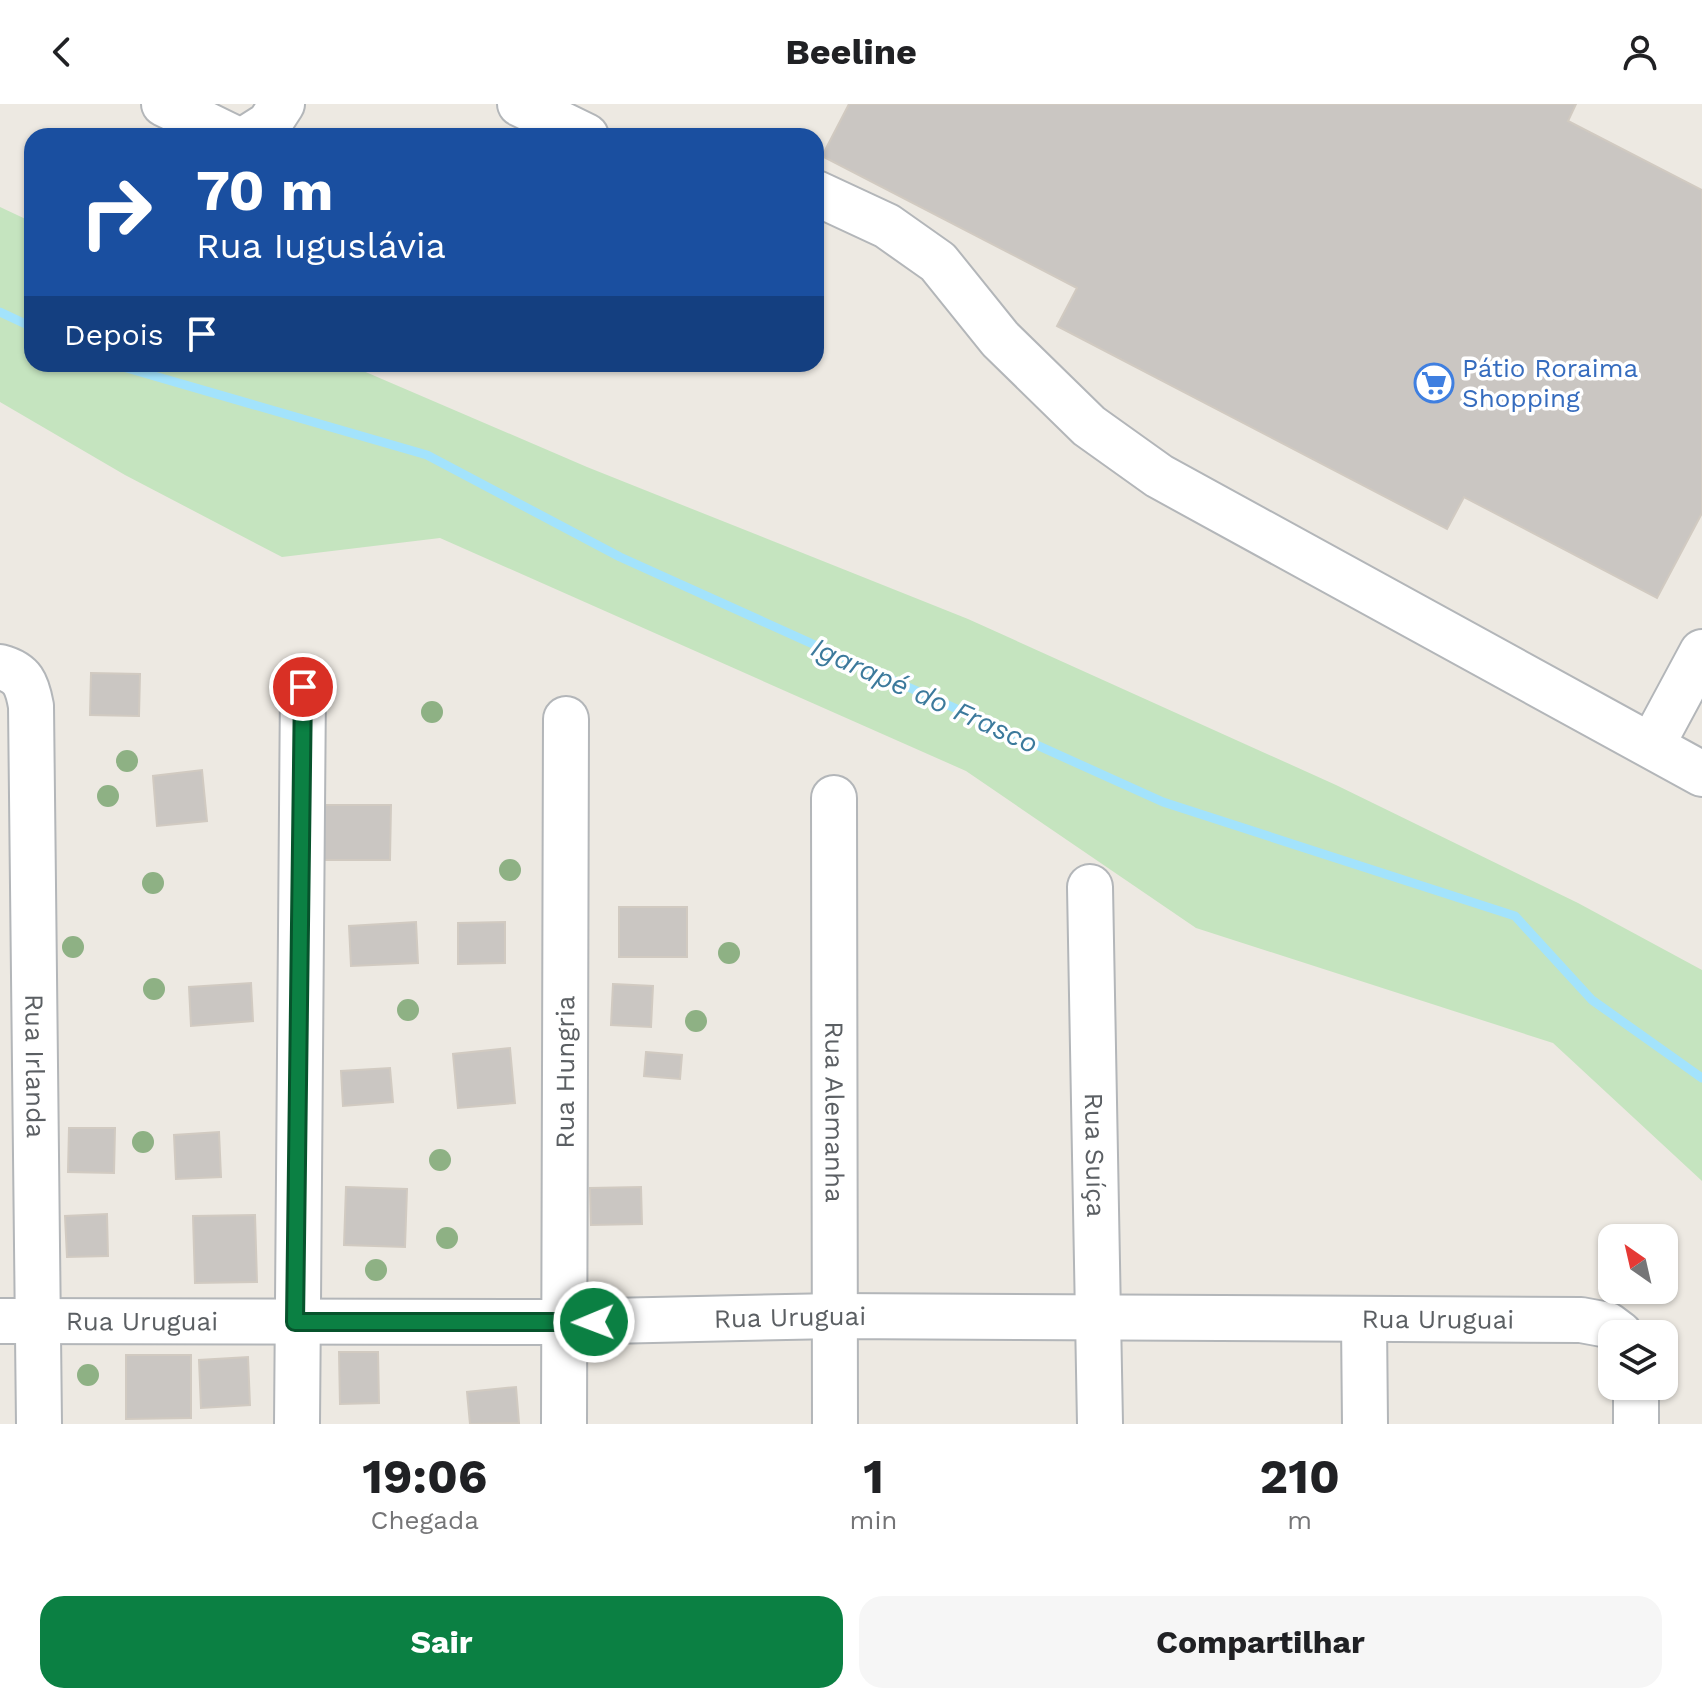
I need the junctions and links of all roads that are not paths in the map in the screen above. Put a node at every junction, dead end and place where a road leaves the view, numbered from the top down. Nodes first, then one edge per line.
1 (164, 104) edge
2 (282, 104) edge
3 (526, 107) edge
4 (214, 128) edge
5 (263, 128) edge
6 (569, 128) edge
7 (824, 197) edge
8 (0, 667) edge
9 (1693, 668) edge
10 (303, 687) dead end
11 (566, 719) dead end
12 (1652, 745) junction
13 (1702, 774) edge
14 (834, 798) dead end
15 (1090, 887) dead end
16 (835, 1316) junction
17 (1100, 1319) junction
18 (1364, 1321) junction
19 (20, 1322) edge
20 (295, 1322) junction
21 (564, 1322) junction
22 (1598, 1327) edge
23 (1636, 1400) edge
24 (39, 1424) edge
25 (297, 1424) edge
26 (564, 1424) edge
27 (835, 1424) edge
28 (1100, 1424) edge
29 (1365, 1424) edge
30 (1636, 1424) edge

1 - 4 street
2 - 5 street
3 - 6 street
7 - 12 street
8 - 19 street, Rua Irlanda
9 - 12 street
10 - 20 street
11 - 21 street, Rua Hungria
12 - 13 street
14 - 16 street, Rua Alemanha
15 - 17 street, Rua Suíça
16 - 17 street, Rua Uruguai
16 - 21 street, Rua Uruguai
16 - 27 street, Rua Alemanha
17 - 18 street, Rua Uruguai
17 - 28 street, Rua Suíça
18 - 22 street, Rua Uruguai
18 - 29 street
19 - 20 street, Rua Uruguai
19 - 24 street, Rua Irlanda
20 - 21 street, Rua Uruguai
20 - 25 street
21 - 26 street, Rua Hungria
23 - 30 street

